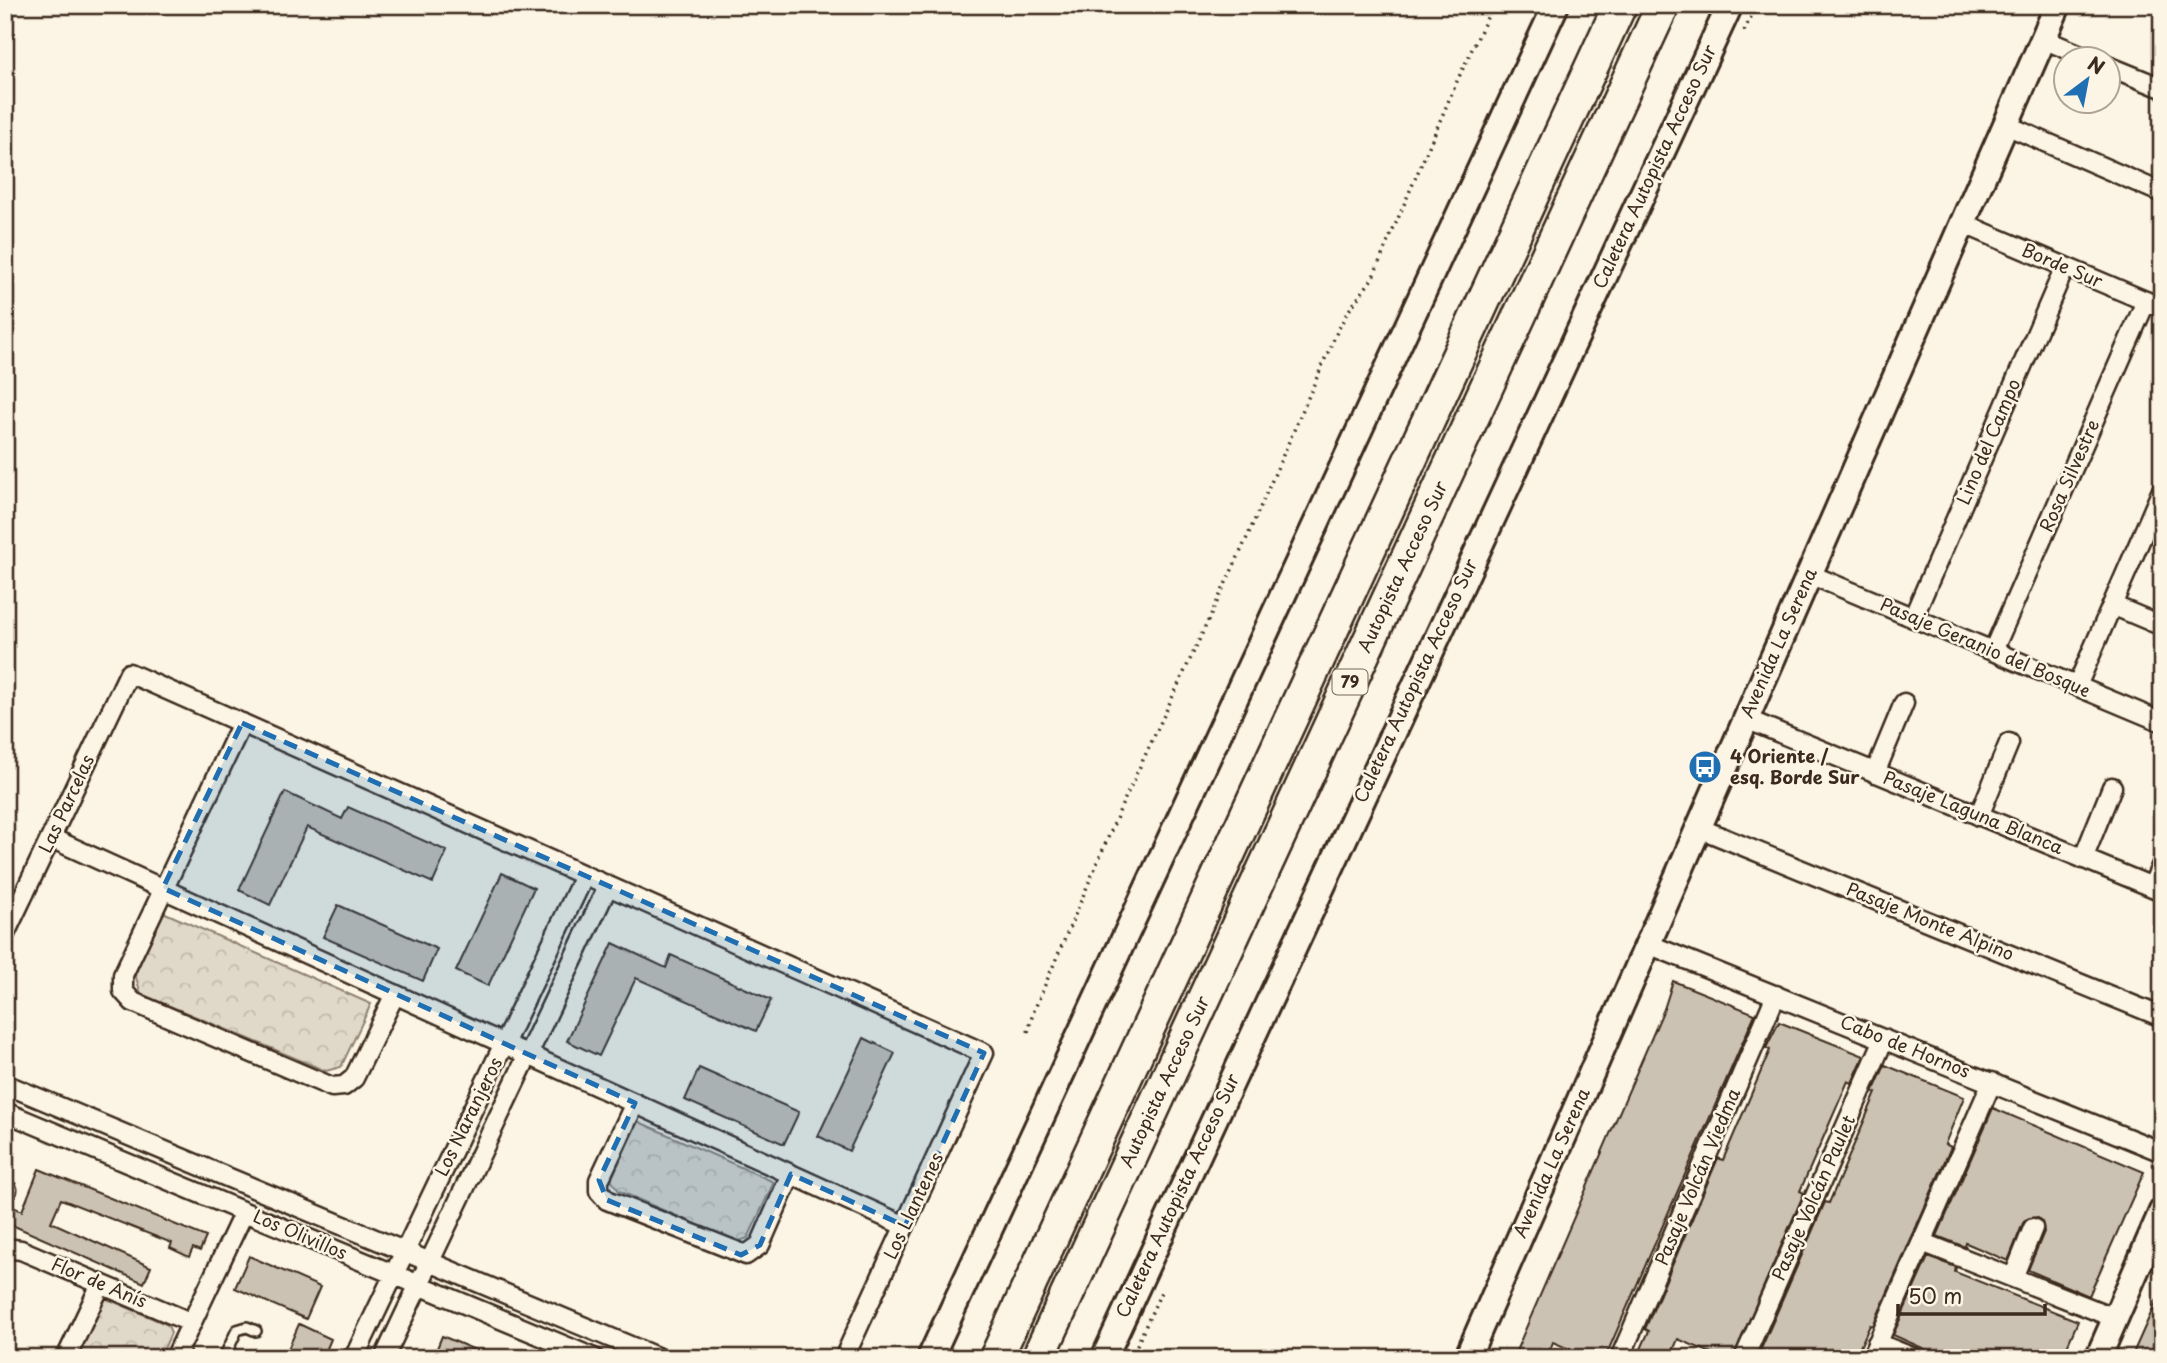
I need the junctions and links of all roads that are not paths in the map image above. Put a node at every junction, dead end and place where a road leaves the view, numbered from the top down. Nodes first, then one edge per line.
1 (1556, 5) edge
2 (1620, 5) edge
3 (1663, 5) edge
4 (1730, 5) edge
5 (2058, 5) edge
6 (2043, 39) junction
7 (2060, 46) edge
8 (2122, 70) edge
9 (2160, 82) edge
10 (2006, 125) junction
11 (2162, 193) edge
12 (1962, 223) junction
13 (2065, 267) junction
14 (2154, 304) edge
15 (2162, 490) edge
16 (2155, 525) edge
17 (1809, 574) junction
18 (2112, 605) junction
19 (1913, 618) junction
20 (2162, 626) edge
21 (1993, 651) junction
22 (2077, 686) junction
23 (1905, 703) dead end
24 (1746, 719) junction
25 (2162, 722) edge
26 (242, 723) junction
27 (2009, 743) dead end
28 (1875, 773) junction
29 (2112, 787) dead end
30 (1979, 816) junction
31 (1699, 828) junction
32 (51, 838) junction
33 (2083, 859) junction
34 (2162, 864) edge
35 (584, 876) junction
36 (608, 886) junction
37 (163, 888) junction
38 (2157, 889) edge
39 (5, 934) edge
40 (1648, 944) junction
41 (395, 994) junction
42 (1776, 995) junction
43 (2162, 1017) edge
44 (1884, 1039) junction
45 (504, 1044) junction
46 (528, 1055) junction
47 (1992, 1083) junction
48 (5, 1084) edge
49 (635, 1103) junction
50 (5, 1112) edge
51 (2162, 1152) edge
52 (792, 1174) junction
53 (2162, 1211) edge
54 (244, 1212) junction
55 (905, 1226) junction
56 (2033, 1228) dead end
57 (1922, 1242) junction
58 (5, 1248) edge
59 (404, 1251) junction
60 (429, 1262) junction
61 (394, 1274) junction
62 (2013, 1278) junction
63 (101, 1283) junction
64 (419, 1285) junction
65 (2115, 1318) junction
66 (192, 1323) junction
67 (256, 1331) dead end
68 (1874, 1350) edge
69 (585, 1356) edge
70 (66, 1358) edge
71 (175, 1358) edge
72 (224, 1358) edge
73 (354, 1358) edge
74 (384, 1358) edge
75 (659, 1358) edge
76 (845, 1358) edge
77 (930, 1358) edge
78 (996, 1358) edge
79 (1038, 1358) edge
80 (1104, 1358) edge
81 (1467, 1358) edge
82 (1620, 1358) edge
83 (1744, 1358) edge
84 (1913, 1358) edge
85 (2098, 1358) edge

1 - 77 main road
2 - 78 highway, 79
3 - 79 highway, Autopista Acceso Sur / 79
4 - 80 main road, Caletera Autopista Acceso Sur
5 - 6 main road, Avenida La Serena
6 - 7 street
6 - 10 main road, Avenida La Serena
8 - 9 street
10 - 11 street
10 - 12 main road, Avenida La Serena
12 - 13 street, Borde Sur
12 - 17 main road, Avenida La Serena
13 - 14 street, Borde Sur
13 - 19 street, Lino del Campo
14 - 21 street, Rosa Silvestre
15 - 16 street
16 - 18 street
17 - 19 street, Pasaje Geranio del Bosque
17 - 24 main road, Avenida La Serena
18 - 20 street
18 - 22 street
19 - 21 street, Pasaje Geranio del Bosque
21 - 22 street, Pasaje Geranio del Bosque
22 - 25 street, Pasaje Geranio del Bosque
23 - 28 street
24 - 28 street, Pasaje Laguna Blanca
24 - 31 main road, Avenida La Serena
26 - 32 street, Las Parcelas
26 - 35 street
26 - 37 street
27 - 30 street
28 - 30 street, Pasaje Laguna Blanca
29 - 33 street
30 - 33 street, Pasaje Laguna Blanca
31 - 40 main road, Avenida La Serena
31 - 43 street, Pasaje Monte Alpino
32 - 37 street
32 - 39 street, Las Parcelas
33 - 38 street, Pasaje Laguna Blanca
34 - 38 street
35 - 36 street
35 - 45 street, Los Naranjeros
36 - 46 street, Los Naranjeros
36 - 55 street, Los Llantenes
37 - 41 street
37 - 41 street
40 - 42 street, Cabo de Hornos
40 - 81 main road, Avenida La Serena
41 - 45 street
42 - 44 street, Cabo de Hornos
42 - 82 street, Pasaje Volcán Viedma
44 - 47 street, Cabo de Hornos
44 - 83 street, Pasaje Volcán Paulet
45 - 46 street
45 - 59 street, Los Naranjeros
46 - 49 street
46 - 60 street, Los Naranjeros
47 - 51 street, Cabo de Hornos
47 - 57 street
48 - 59 street
49 - 52 street
49 - 52 street
50 - 54 street, Los Olivillos
52 - 55 street
53 - 65 main road
54 - 61 street, Los Olivillos
54 - 66 street
55 - 76 street, Los Llantenes
56 - 62 street
57 - 62 street
57 - 68 street
58 - 63 street, Flor de Anís
59 - 60 street
59 - 61 street, Los Naranjeros
60 - 64 street, Los Naranjeros
60 - 75 street
61 - 64 street, Los Olivillos
61 - 73 street, Los Naranjeros
62 - 65 street
63 - 66 street, Flor de Anís
63 - 70 street
64 - 69 street, Los Olivillos
64 - 74 street, Los Naranjeros
65 - 85 main road
66 - 71 street
67 - 72 lane
68 - 84 street

